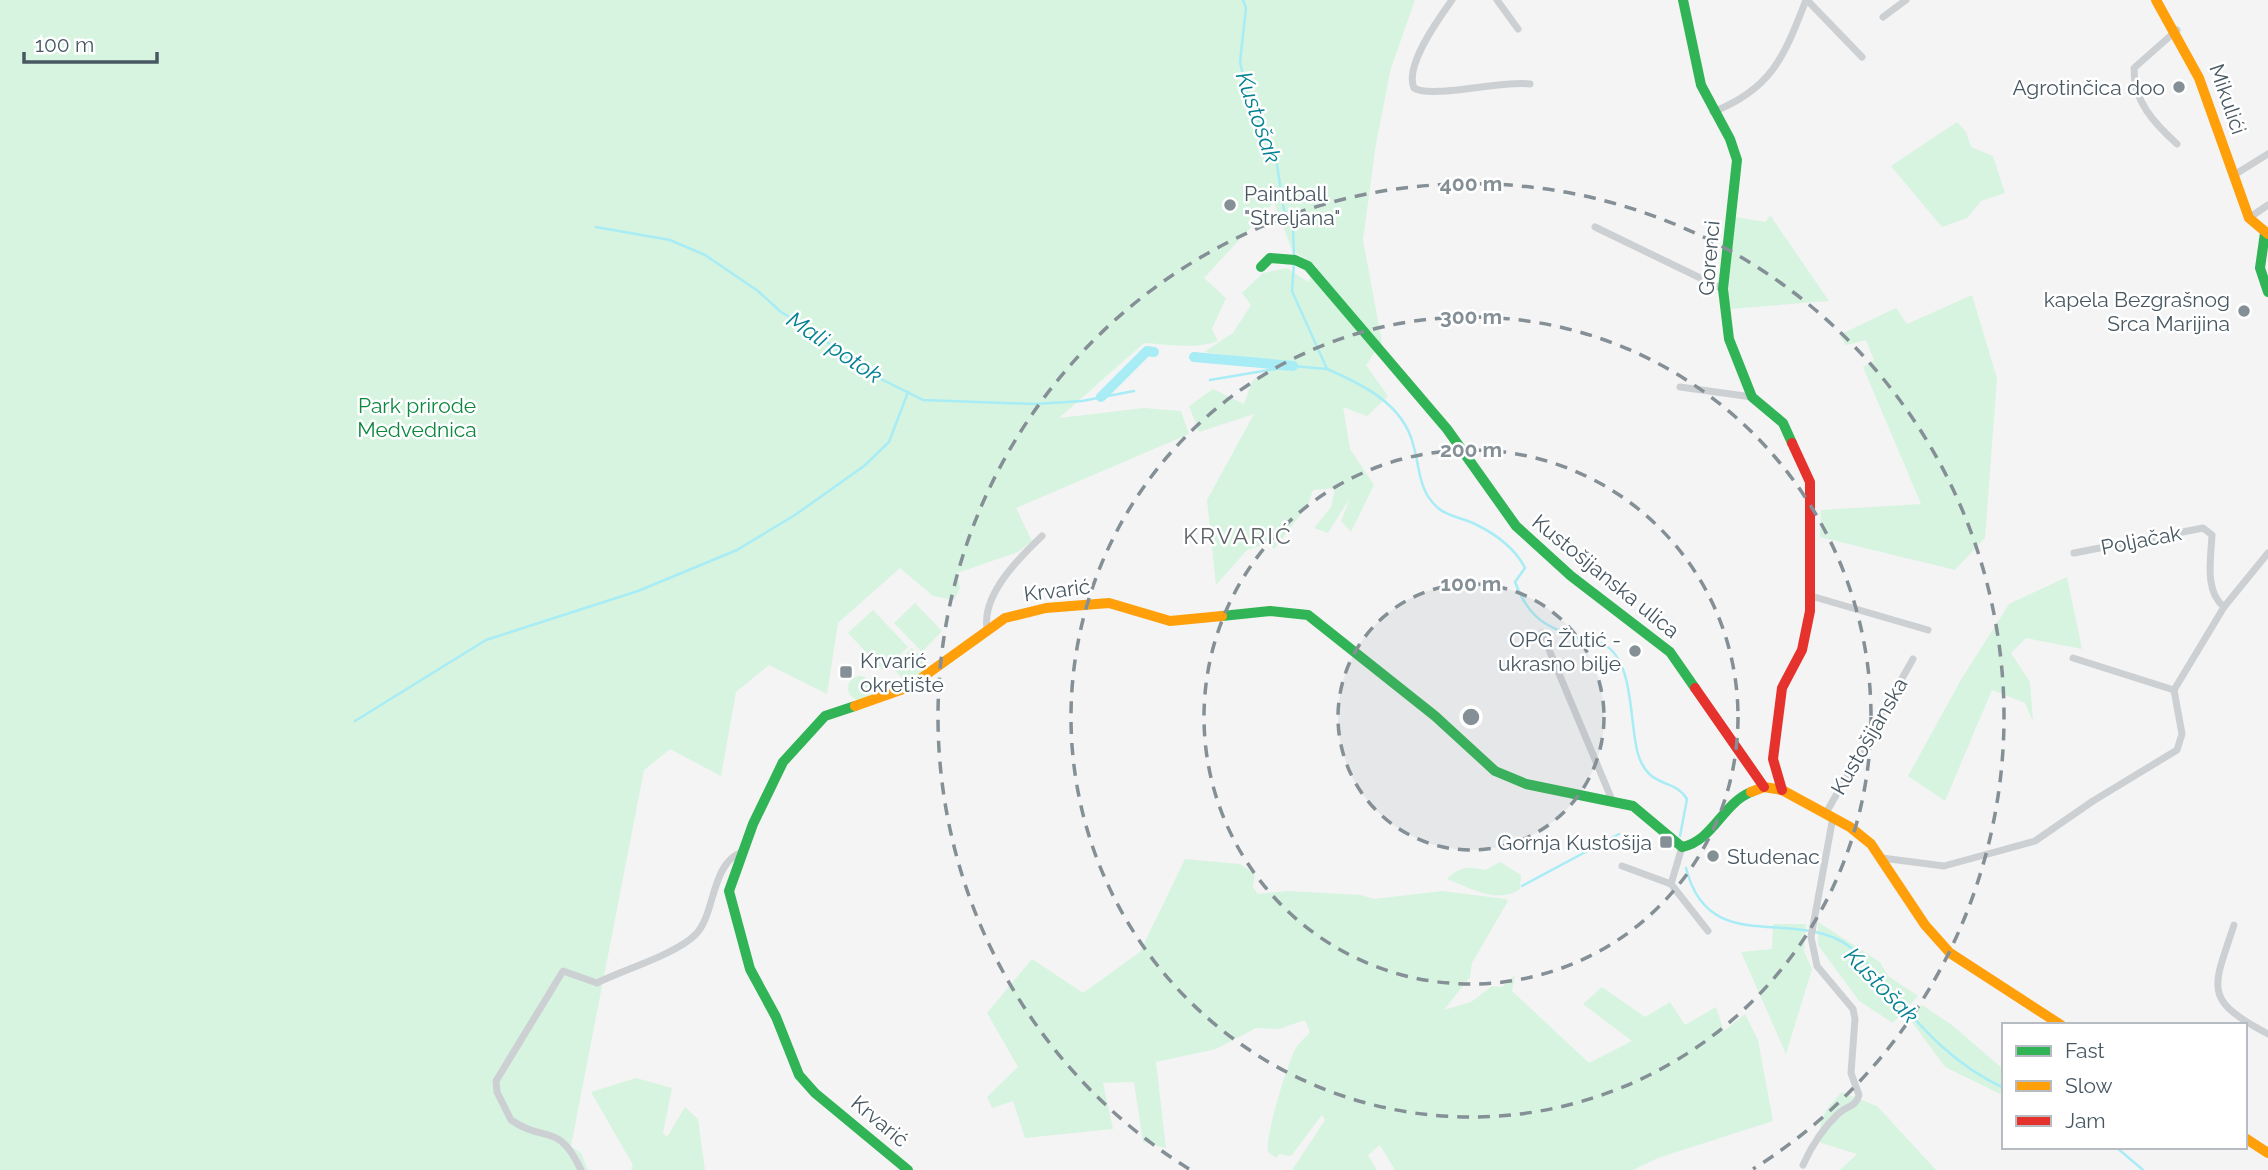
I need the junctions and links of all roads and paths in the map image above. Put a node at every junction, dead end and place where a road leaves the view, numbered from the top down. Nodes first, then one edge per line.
1 (1452, 0) edge
2 (1497, 0) edge
3 (1683, 0) edge
4 (1806, 0) edge
5 (1906, 0) edge
6 (2157, 0) edge
7 (1883, 17) dead end
8 (1518, 29) dead end
9 (2177, 30) junction
10 (1862, 57) dead end
11 (1530, 85) dead end
12 (1713, 111) junction
13 (2176, 144) dead end
14 (2268, 154) edge
15 (2234, 175) junction
16 (2268, 205) edge
17 (2249, 218) junction
18 (1595, 227) dead end
19 (2266, 234) edge
20 (1261, 267) dead end
21 (1723, 289) junction
22 (2268, 292) edge
23 (1680, 387) dead end
24 (1752, 397) junction
25 (1042, 536) dead end
26 (2074, 553) dead end
27 (2268, 553) edge
28 (1811, 596) junction
29 (2224, 607) junction
30 (987, 628) junction
31 (1928, 630) dead end
32 (1542, 633) dead end
33 (2073, 658) dead end
34 (1913, 659) dead end
35 (2174, 690) junction
36 (1764, 787) junction
37 (1782, 790) junction
38 (1612, 800) junction
39 (1830, 815) junction
40 (1682, 847) junction
41 (742, 852) junction
42 (1882, 858) junction
43 (1622, 866) dead end
44 (1671, 884) junction
45 (2234, 925) dead end
46 (1708, 930) dead end
47 (2058, 1023) edge
48 (2268, 1034) edge
49 (2247, 1139) edge
50 (2268, 1153) edge
51 (1803, 1165) dead end
52 (581, 1170) edge
53 (908, 1170) edge

1 - 11 street
2 - 8 street
3 - 12 street, Gorenci
4 - 10 street
4 - 12 street
5 - 7 street
6 - 9 street, Mikulići
9 - 13 street
9 - 15 street, Mikulići
12 - 21 street, Gorenci
14 - 15 street
15 - 17 street, Mikulići
16 - 17 street
17 - 19 street, Mikulići
18 - 21 street
19 - 22 street
20 - 36 street, Kustošijanska ulica
21 - 24 street, Gorenci
23 - 24 street
24 - 28 street, Gorenci
25 - 30 street
26 - 29 street, Poljačak
27 - 29 street
28 - 31 street
28 - 37 street, Gorenci
29 - 35 street
30 - 38 street, Krvarić
30 - 41 street, Krvarić
32 - 38 street
33 - 35 street
34 - 39 street, Kustošijanska
35 - 42 street
36 - 37 street
36 - 40 street
37 - 39 street
38 - 40 street, Krvarić
39 - 42 street
39 - 51 street, Kustošijanska
40 - 44 street
41 - 52 street
41 - 53 street, Krvarić
42 - 47 street
43 - 44 street
44 - 46 street
45 - 48 street
49 - 50 street

